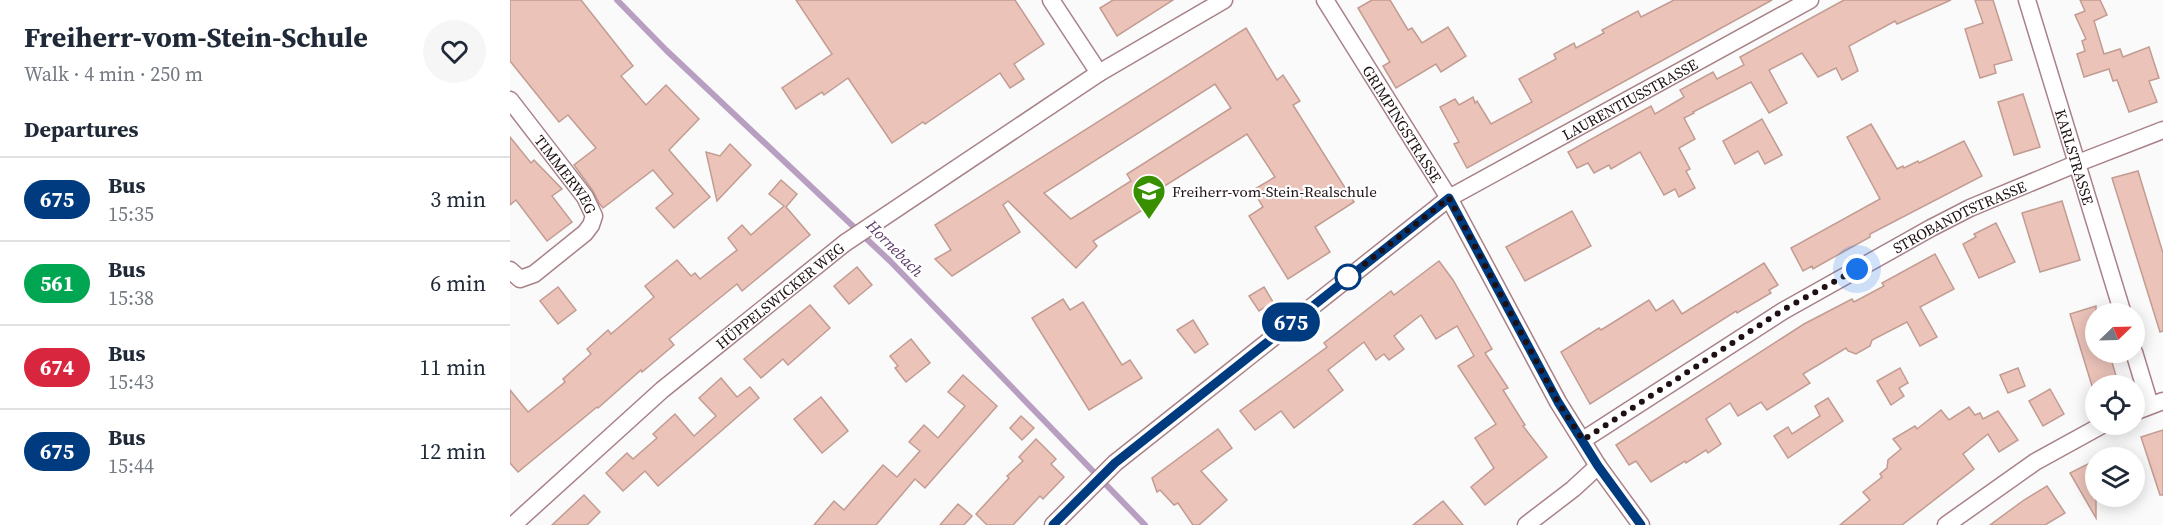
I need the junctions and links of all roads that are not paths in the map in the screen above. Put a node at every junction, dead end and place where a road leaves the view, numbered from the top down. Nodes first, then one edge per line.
1 (1051, 0) edge
2 (1224, 0) edge
3 (1325, 0) edge
4 (1810, 0) edge
5 (2027, 0) edge
6 (1099, 74) junction
7 (510, 100) edge
8 (2163, 130) edge
9 (2078, 163) junction
10 (1449, 198) junction
11 (510, 270) edge
12 (2120, 303) edge
13 (2137, 363) edge
14 (2149, 406) edge
15 (2085, 434) edge
16 (1583, 440) junction
17 (1598, 466) junction
18 (513, 525) edge
19 (1053, 525) edge
20 (1526, 525) edge
21 (1641, 525) edge
22 (1946, 525) edge

1 - 6 street
2 - 6 street, HÜPPELSWICKER WEG
3 - 10 street, GRIMPINGSTRASSE
4 - 10 street, LAURENTIUSSTRASSE
5 - 9 street, KARLSTRASSE
6 - 18 street, HÜPPELSWICKER WEG
7 - 11 street, TIMMERWEG
8 - 9 street, STROBANDTSTRASSE
9 - 12 street, KARLSTRASSE
9 - 16 street, STROBANDTSTRASSE
10 - 16 street, GRIMPINGSTRASSE
10 - 19 street, LAURENTIUSSTRASSE
13 - 14 street
15 - 22 street
16 - 17 street, GRIMPINGSTRASSE
17 - 20 street
17 - 21 street, GRIMPINGSTRASSE

